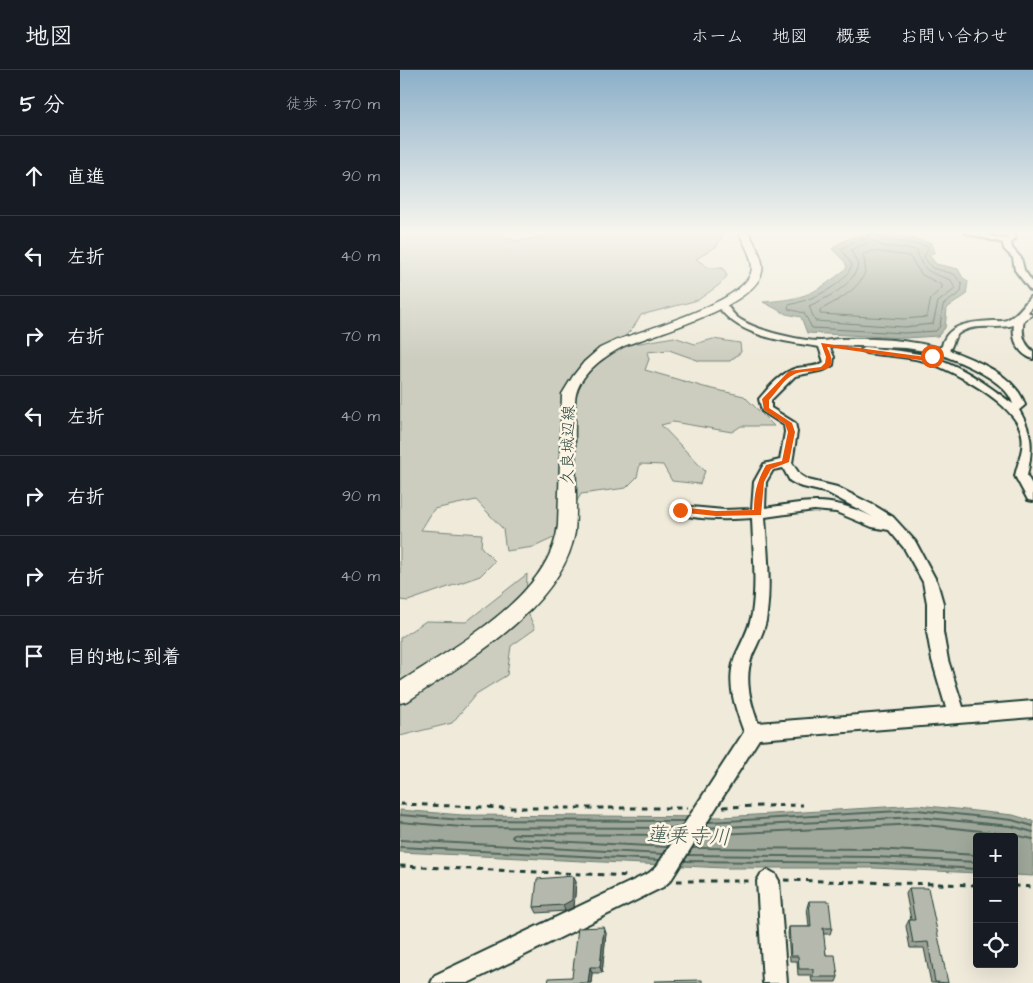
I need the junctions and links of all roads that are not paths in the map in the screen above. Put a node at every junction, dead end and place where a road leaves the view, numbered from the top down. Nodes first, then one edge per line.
1 (756, 276) edge
2 (1022, 276) edge
3 (1033, 288) edge
4 (1033, 299) edge
5 (722, 305) junction
6 (1026, 309) junction
7 (823, 344) junction
8 (943, 350) junction
9 (1033, 356) edge
10 (927, 359) junction
11 (1014, 409) junction
12 (786, 462) junction
13 (1033, 497) edge
14 (680, 510) dead end
15 (758, 513) junction
16 (894, 526) junction
17 (400, 694) edge
18 (1033, 709) edge
19 (957, 714) junction
20 (753, 733) junction
21 (768, 881) road end
22 (443, 983) edge
23 (775, 983) edge

1 - 5 main road, 久良城辺線
2 - 3 street
4 - 6 street
5 - 7 street
5 - 17 main road, 久良城辺線
6 - 8 street
6 - 9 street
7 - 8 street
7 - 10 street
7 - 12 street
8 - 10 street
8 - 11 street
10 - 11 street
11 - 13 street
12 - 15 street
12 - 16 street
14 - 15 street
15 - 16 street
15 - 20 street
16 - 19 street
18 - 19 street
19 - 20 street
20 - 22 street
21 - 23 street

